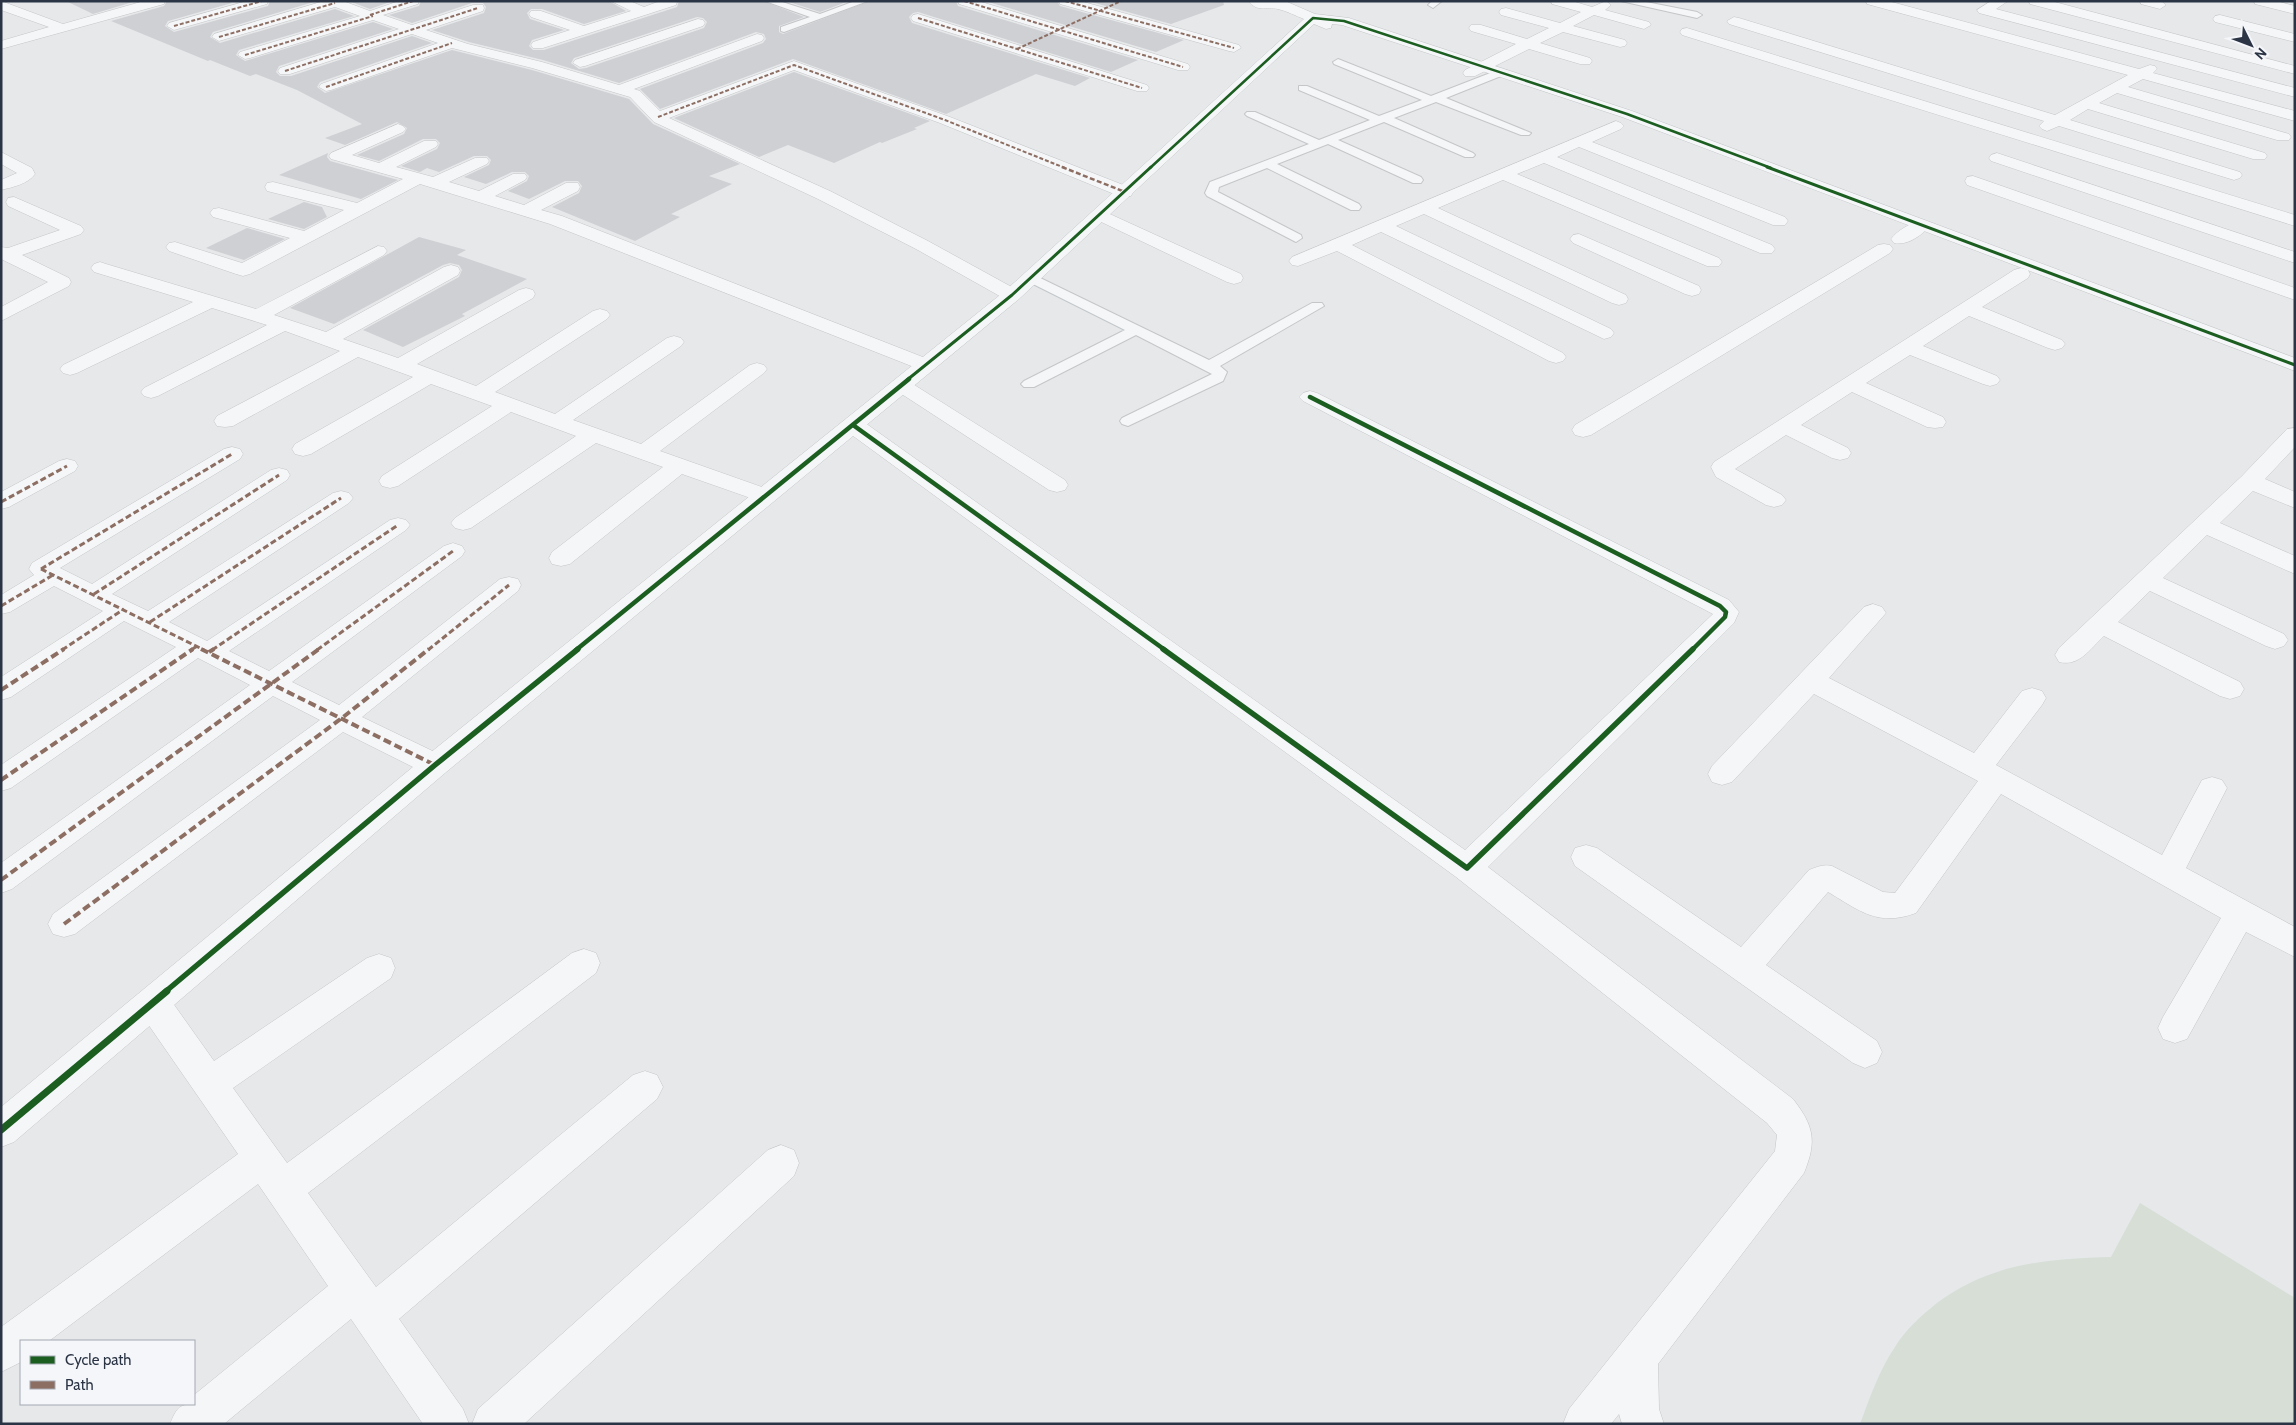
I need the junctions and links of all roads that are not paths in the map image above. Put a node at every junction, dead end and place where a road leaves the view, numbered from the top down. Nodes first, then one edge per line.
1 (128, 1) edge
2 (159, 1) edge
3 (262, 1) edge
4 (413, 1) edge
5 (617, 1) edge
6 (769, 1) edge
7 (864, 1) edge
8 (964, 1) edge
9 (1065, 1) edge
10 (1120, 1) edge
11 (1255, 1) edge
12 (1556, 1) edge
13 (1625, 1) edge
14 (1872, 1) edge
15 (2002, 1) edge
16 (2035, 1) edge
17 (2146, 1) edge
18 (2260, 1) edge
19 (333, 2) edge
20 (671, 2) edge
21 (1278, 3) edge
22 (1, 5) edge
23 (2160, 5) dead end
24 (478, 8) dead end
25 (1599, 8) junction
26 (1099, 10) junction
27 (1984, 10) junction
28 (2295, 10) edge
29 (1506, 12) dead end
30 (536, 14) dead end
31 (371, 15) junction
32 (1697, 15) dead end
33 (820, 17) junction
34 (918, 18) dead end
35 (1313, 18) junction
36 (2220, 19) dead end
37 (646, 20) junction
38 (1734, 21) dead end
39 (49, 23) junction
40 (698, 23) dead end
41 (1644, 24) dead end
42 (1956, 24) junction
43 (174, 26) dead end
44 (1561, 27) junction
45 (63, 28) junction
46 (1476, 28) dead end
47 (784, 29) dead end
48 (412, 30) junction
49 (583, 30) junction
50 (1058, 30) junction
51 (1687, 32) dead end
52 (669, 33) junction
53 (1, 36) edge
54 (219, 37) dead end
55 (757, 38) dead end
56 (2295, 38) edge
57 (687, 39) dead end
58 (452, 43) junction
59 (1529, 44) junction
60 (1620, 44) dead end
61 (2198, 44) junction
62 (1, 45) edge
63 (538, 45) dead end
64 (704, 45) dead end
65 (1234, 48) dead end
66 (1017, 49) junction
67 (722, 52) junction
68 (245, 55) dead end
69 (2295, 56) edge
70 (2169, 59) junction
71 (1585, 60) dead end
72 (1338, 62) dead end
73 (580, 63) dead end
74 (2278, 66) junction
75 (1183, 67) dead end
76 (285, 70) dead end
77 (2295, 70) edge
78 (1486, 72) junction
79 (2142, 74) junction
80 (326, 87) dead end
81 (1142, 88) dead end
82 (1303, 88) dead end
83 (2116, 88) junction
84 (620, 89) junction
85 (2295, 93) edge
86 (1434, 99) junction
87 (2086, 104) junction
88 (1251, 114) dead end
89 (2295, 116) edge
90 (658, 117) junction
91 (1382, 119) junction
92 (2056, 120) junction
93 (1616, 126) junction
94 (398, 129) dead end
95 (1525, 133) dead end
96 (2289, 134) edge
97 (2024, 138) junction
98 (1324, 142) junction
99 (1579, 142) junction
100 (430, 144) dead end
101 (1469, 155) dead end
102 (2259, 156) junction
103 (1, 157) edge
104 (1544, 157) junction
105 (1997, 158) dead end
106 (481, 161) dead end
107 (1267, 164) junction
108 (381, 168) junction
109 (1504, 174) junction
110 (2234, 175) junction
111 (520, 177) dead end
112 (426, 180) junction
113 (1417, 180) dead end
114 (1973, 181) dead end
115 (1, 185) edge
116 (273, 187) dead end
117 (572, 188) dead end
118 (1125, 192) junction
119 (2202, 193) junction
120 (480, 197) junction
121 (14, 202) dead end
122 (1355, 206) dead end
123 (1425, 208) junction
124 (359, 209) junction
125 (525, 211) junction
126 (220, 213) dead end
127 (2161, 214) junction
128 (1101, 215) junction
129 (1778, 220) dead end
130 (2295, 221) edge
131 (1616, 222) junction
132 (1382, 226) junction
133 (2128, 235) junction
134 (1903, 236) junction
135 (305, 237) junction
136 (1296, 238) dead end
137 (1579, 239) junction
138 (1339, 244) junction
139 (175, 248) dead end
140 (1766, 249) dead end
141 (378, 251) dead end
142 (4, 254) edge
143 (2295, 258) edge
144 (1533, 259) junction
145 (1298, 261) dead end
146 (1713, 262) dead end
147 (100, 268) dead end
148 (451, 271) dead end
149 (2020, 274) junction
150 (1032, 278) junction
151 (1234, 278) dead end
152 (1692, 290) dead end
153 (526, 294) dead end
154 (2295, 294) edge
155 (1012, 295) junction
156 (1619, 300) dead end
157 (209, 302) junction
158 (1317, 306) dead end
159 (1967, 308) junction
160 (1, 315) edge
161 (600, 315) dead end
162 (258, 316) junction
163 (284, 324) junction
164 (1136, 330) junction
165 (1604, 333) dead end
166 (328, 339) junction
167 (674, 342) dead end
168 (2055, 344) dead end
169 (1908, 347) junction
170 (356, 350) junction
171 (1556, 357) dead end
172 (401, 365) junction
173 (926, 365) junction
174 (2295, 365) edge
175 (1209, 366) junction
176 (70, 369) dead end
177 (757, 369) dead end
178 (430, 376) junction
179 (1990, 380) dead end
180 (2295, 380) edge
181 (1029, 384) dead end
182 (1850, 384) junction
183 (901, 385) junction
184 (151, 392) dead end
185 (478, 393) junction
186 (1310, 397) dead end
187 (510, 404) junction
188 (225, 421) dead end
189 (558, 421) junction
190 (1128, 421) dead end
191 (1935, 422) dead end
192 (852, 425) junction
193 (1785, 426) junction
194 (1583, 430) dead end
195 (594, 434) junction
196 (2295, 434) edge
197 (303, 449) dead end
198 (644, 452) junction
199 (1840, 453) dead end
200 (232, 454) dead end
201 (680, 465) junction
202 (67, 466) dead end
203 (279, 475) dead end
204 (2250, 481) junction
205 (390, 482) dead end
206 (1057, 485) dead end
207 (765, 496) junction
208 (341, 498) dead end
209 (1774, 500) dead end
210 (2295, 501) edge
211 (1, 502) edge
212 (463, 523) dead end
213 (398, 525) dead end
214 (2204, 525) junction
215 (453, 551) dead end
216 (560, 558) dead end
217 (2295, 566) edge
218 (53, 575) junction
219 (2147, 580) junction
220 (509, 585) dead end
221 (94, 594) junction
222 (1, 606) edge
223 (124, 609) junction
224 (1872, 613) dead end
225 (150, 622) junction
226 (2102, 624) junction
227 (2275, 640) dead end
228 (203, 649) junction
229 (2068, 655) dead end
230 (1811, 681) junction
231 (272, 683) junction
232 (1, 690) edge
233 (2230, 690) dead end
234 (2032, 698) dead end
235 (342, 718) junction
236 (435, 765) junction
237 (1987, 773) junction
238 (1722, 774) dead end
239 (1, 780) edge
240 (2212, 788) dead end
241 (1586, 857) dead end
242 (1467, 868) junction
243 (2168, 874) junction
244 (1, 880) edge
245 (2240, 913) junction
246 (64, 924) dead end
247 (2295, 944) edge
248 (584, 964) dead end
249 (1744, 967) junction
250 (379, 968) dead end
251 (153, 1003) junction
252 (2175, 1028) dead end
253 (1865, 1052) dead end
254 (210, 1084) junction
255 (645, 1087) dead end
256 (1, 1130) edge
257 (262, 1159) junction
258 (780, 1163) dead end
259 (283, 1189) junction
260 (363, 1304) junction
261 (1, 1352) edge
262 (1637, 1358) junction
263 (192, 1424) edge
264 (448, 1424) edge
265 (493, 1424) edge
266 (1584, 1424) edge
267 (1643, 1424) edge

1 - 39 street
2 - 45 street
3 - 43 street
4 - 31 street
5 - 37 street
6 - 33 lane
7 - 33 lane
8 - 50 street
9 - 26 street
10 - 26 street
11 - 21 street
12 - 25 street
13 - 32 lane
14 - 42 street
15 - 27 street
16 - 61 street
17 - 23 street
18 - 28 street
19 - 31 street
19 - 54 street
20 - 37 street
21 - 35 street
22 - 39 street
24 - 48 street
25 - 41 street
25 - 44 street
26 - 50 street
26 - 65 street
27 - 42 street
27 - 70 street
29 - 44 street
30 - 49 street
31 - 48 street
31 - 68 street
33 - 47 lane
34 - 66 street
35 - 78 street
35 - 118 street
36 - 56 street
37 - 49 street
37 - 52 street
38 - 92 street
39 - 45 street
39 - 53 street
40 - 52 street
42 - 79 street
44 - 59 street
44 - 60 street
45 - 62 street
46 - 59 street
48 - 58 street
48 - 76 street
49 - 63 street
50 - 66 street
50 - 75 street
51 - 97 street
52 - 57 street
52 - 73 street
55 - 67 street
58 - 80 street
58 - 84 street
59 - 71 street
59 - 78 street
61 - 70 street
61 - 74 street
64 - 67 street
66 - 81 street
67 - 84 street
69 - 74 street
70 - 79 street
70 - 85 street
72 - 86 lane
74 - 77 street
78 - 86 lane
78 - 93 street
78 - 134 street
79 - 83 street
79 - 89 street
82 - 91 lane
83 - 87 street
83 - 96 street
84 - 90 street
86 - 91 lane
86 - 95 lane
87 - 92 street
87 - 102 street
88 - 98 lane
90 - 118 street
90 - 155 street
91 - 98 lane
91 - 101 lane
92 - 97 street
92 - 110 street
93 - 99 street
93 - 134 street
94 - 108 street
96 - 102 street
97 - 119 street
98 - 107 lane
98 - 113 lane
99 - 104 street
99 - 129 street
100 - 108 street
102 - 110 street
103 - 115 street
104 - 109 street
104 - 140 street
105 - 127 street
106 - 112 street
107 - 122 lane
107 - 136 lane
108 - 112 street
109 - 123 street
109 - 131 street
110 - 119 street
111 - 120 street
112 - 120 street
112 - 124 street
114 - 133 street
116 - 124 street
117 - 125 street
118 - 128 street
119 - 127 street
119 - 130 street
120 - 125 street
121 - 142 street
123 - 132 street
123 - 144 street
124 - 135 street
125 - 173 street
126 - 135 street
127 - 133 street
127 - 143 street
128 - 150 street
128 - 151 street
131 - 137 street
131 - 146 street
132 - 138 street
132 - 165 street
133 - 154 street
134 - 149 street
134 - 174 street
134 - 194 street
135 - 139 street
137 - 144 street
137 - 152 street
138 - 145 street
138 - 171 street
141 - 162 street
142 - 160 street
144 - 156 street
147 - 157 street
148 - 166 street
149 - 159 street
149 - 180 street
150 - 155 street
150 - 164 lane
153 - 172 street
155 - 173 street
157 - 162 street
157 - 176 street
158 - 175 lane
159 - 168 street
159 - 169 street
161 - 185 street
162 - 163 street
163 - 166 street
163 - 184 street
164 - 175 lane
164 - 181 lane
166 - 170 street
167 - 189 street
169 - 179 street
169 - 182 street
170 - 172 street
170 - 188 street
172 - 178 street
173 - 183 street
175 - 190 lane
177 - 198 street
178 - 185 street
178 - 197 street
182 - 191 street
182 - 193 street
183 - 192 street
183 - 206 street
185 - 187 street
186 - 242 street
187 - 189 street
187 - 205 street
189 - 195 street
192 - 207 street
192 - 242 street
193 - 199 street
193 - 209 street
195 - 198 street
195 - 212 street
196 - 204 street
198 - 201 street
200 - 218 street
201 - 207 street
201 - 216 street
202 - 211 street
203 - 221 street
204 - 210 street
204 - 214 street
207 - 236 street
208 - 225 street
213 - 228 street
214 - 217 street
214 - 219 street
215 - 231 street
218 - 221 street
218 - 222 street
219 - 226 street
219 - 227 street
220 - 235 street
221 - 223 street
223 - 225 street
223 - 232 street
224 - 230 street
225 - 228 street
226 - 229 street
226 - 233 street
228 - 231 street
228 - 239 street
230 - 237 street
230 - 238 street
231 - 235 street
231 - 244 street
234 - 237 street
235 - 236 street
235 - 246 street
236 - 251 street
237 - 243 street
237 - 249 street
240 - 243 street
241 - 249 street
242 - 262 street
243 - 245 street
245 - 247 street
245 - 252 street
248 - 259 street
249 - 253 street
250 - 254 street
251 - 254 street
251 - 256 street
254 - 257 street
255 - 260 street
257 - 259 street
257 - 261 street
258 - 265 street
259 - 260 street
260 - 263 street
260 - 264 street
262 - 266 street
262 - 267 street

